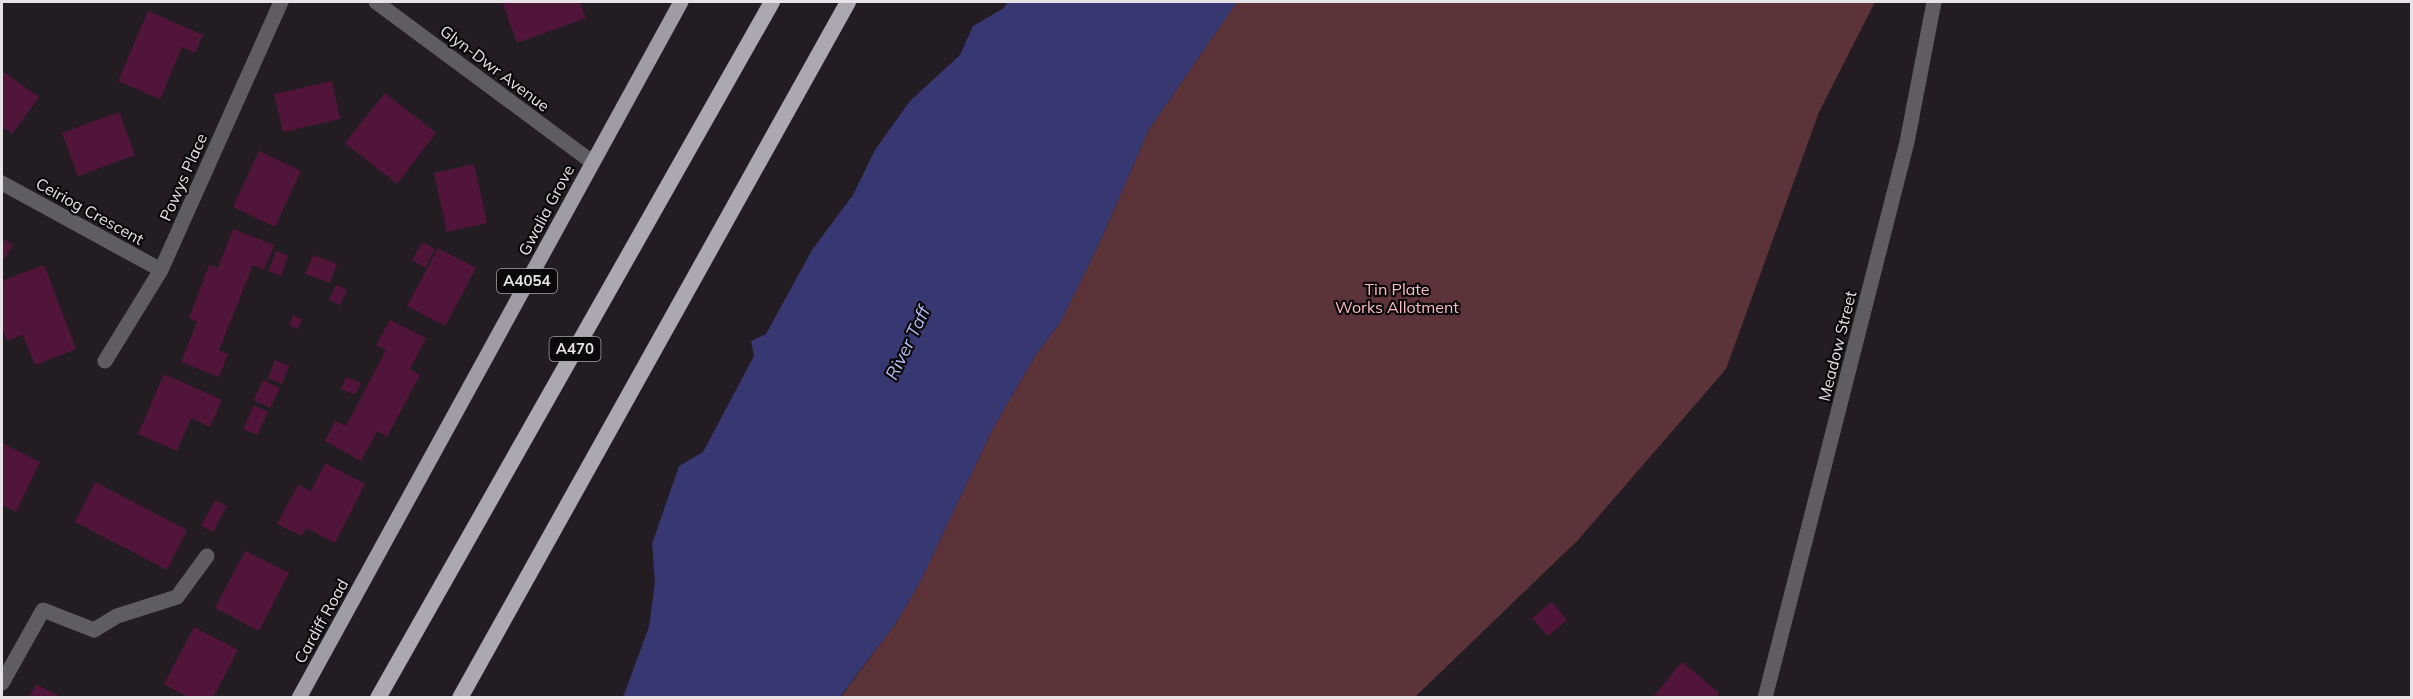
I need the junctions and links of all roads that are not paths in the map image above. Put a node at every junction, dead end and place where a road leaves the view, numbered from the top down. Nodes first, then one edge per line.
1 (281, 2) edge
2 (376, 2) edge
3 (681, 2) edge
4 (772, 2) edge
5 (848, 2) edge
6 (1934, 2) edge
7 (592, 162) junction
8 (2, 183) edge
9 (161, 270) junction
10 (105, 362) dead end
11 (207, 556) dead end
12 (375, 562) joint
13 (2, 683) edge
14 (299, 698) edge
15 (378, 698) edge
16 (460, 698) edge
17 (1766, 698) edge

1 - 9 street, Powys Place
2 - 7 street, Glyn-Dwr Avenue
3 - 7 main road, Gwalia Grove / A4054
4 - 15 highway, A470
5 - 16 highway
6 - 17 street, Meadow Street
7 - 12 main road, Gwalia Grove / A4054
8 - 9 street, Ceiriog Crescent
9 - 10 street, Powys Place
11 - 13 street
12 - 14 main road, Cardiff Road / A4054

